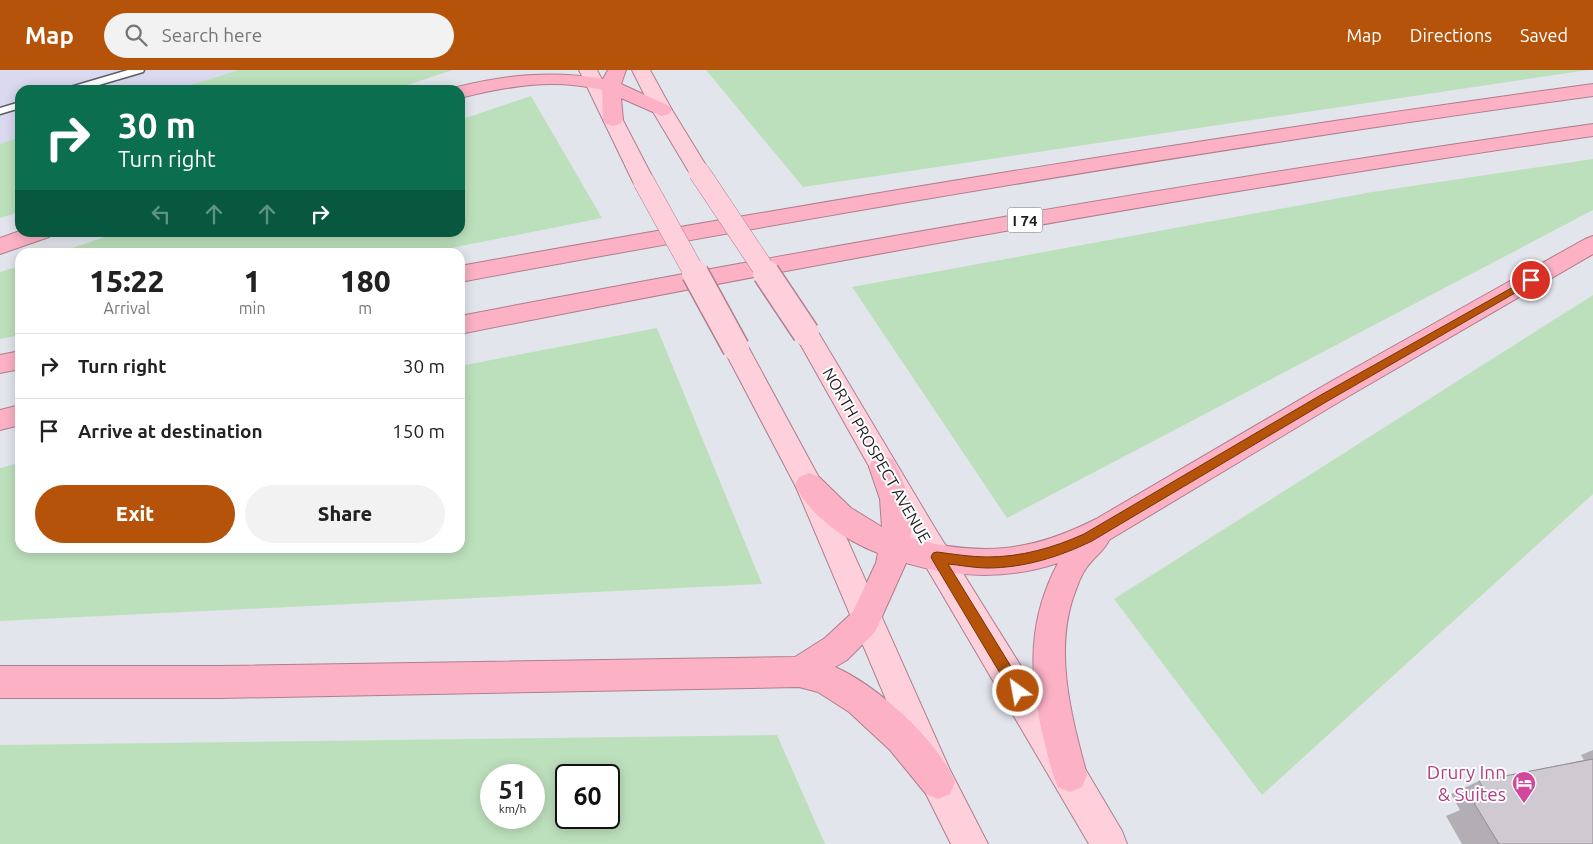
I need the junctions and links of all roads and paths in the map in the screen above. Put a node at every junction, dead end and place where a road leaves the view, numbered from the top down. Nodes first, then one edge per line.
1 (138, 70) edge
2 (642, 70) edge
3 (589, 72) edge
4 (504, 74) edge
5 (614, 75) edge
6 (87, 85) edge
7 (465, 90) edge
8 (1593, 90) edge
9 (15, 106) edge
10 (662, 110) junction
11 (0, 111) edge
12 (613, 120) junction
13 (1593, 130) edge
14 (26, 237) edge
15 (1593, 244) edge
16 (0, 246) edge
17 (465, 273) edge
18 (465, 324) edge
19 (15, 361) edge
20 (0, 364) edge
21 (15, 416) edge
22 (0, 420) edge
23 (883, 467) junction
24 (808, 486) junction
25 (1102, 531) junction
26 (894, 546) junction
27 (937, 557) junction
28 (866, 617) junction
29 (800, 672) junction
30 (0, 682) edge
31 (1070, 775) junction
32 (938, 782) junction
33 (970, 844) edge
34 (1109, 844) edge

1 - 6 lane
2 - 10 main road, NORTH PROSPECT AVENUE
3 - 4 highway
3 - 5 highway
3 - 12 main road
4 - 7 highway
5 - 10 highway
5 - 12 highway
8 - 17 highway
9 - 11 lane
10 - 23 main road, NORTH PROSPECT AVENUE, bridge
12 - 24 main road, bridge
13 - 18 highway, I 74
14 - 16 highway
15 - 25 highway
19 - 20 highway
21 - 22 highway
23 - 26 highway
23 - 27 main road, NORTH PROSPECT AVENUE
24 - 26 highway
24 - 28 main road
25 - 27 highway
25 - 31 highway
26 - 27 highway
26 - 28 highway
27 - 31 main road, NORTH PROSPECT AVENUE
28 - 29 highway
28 - 32 main road
29 - 30 highway
29 - 32 highway
31 - 34 main road, NORTH PROSPECT AVENUE
32 - 33 main road

